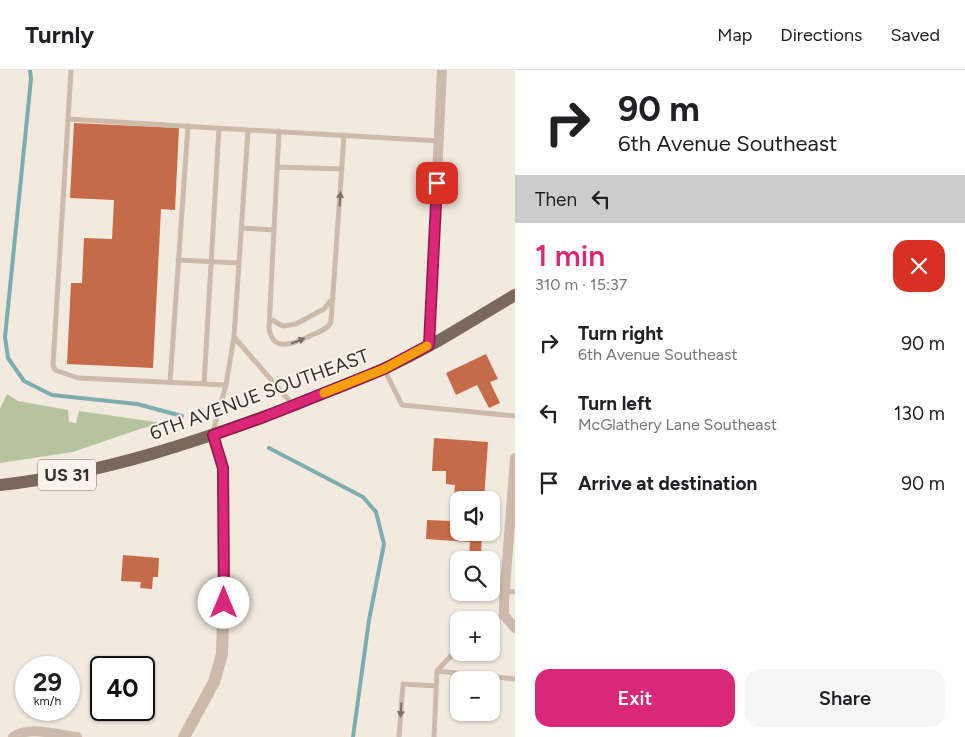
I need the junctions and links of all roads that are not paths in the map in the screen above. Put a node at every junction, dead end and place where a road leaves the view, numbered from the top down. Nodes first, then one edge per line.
1 (71, 70) edge
2 (442, 70) edge
3 (68, 119) junction
4 (188, 126) junction
5 (219, 128) junction
6 (248, 130) junction
7 (279, 131) junction
8 (344, 135) junction
9 (439, 141) junction
10 (277, 167) junction
11 (342, 169) junction
12 (242, 228) junction
13 (274, 230) junction
14 (178, 260) junction
15 (211, 262) junction
16 (239, 263) junction
17 (515, 295) edge
18 (334, 296) junction
19 (270, 320) junction
20 (234, 337) junction
21 (429, 345) junction
22 (384, 369) junction
23 (170, 382) junction
24 (204, 384) junction
25 (226, 384) junction
26 (293, 405) junction
27 (515, 416) edge
28 (213, 435) junction
29 (515, 458) edge
30 (0, 485) edge
31 (510, 592) edge
32 (504, 615) junction
33 (500, 617) edge
34 (515, 628) edge
35 (450, 657) edge
36 (437, 671) junction
37 (515, 679) edge
38 (436, 686) junction
39 (13, 737) edge
40 (76, 737) edge
41 (184, 737) edge
42 (400, 737) edge
43 (434, 737) edge

1 - 3 lane
2 - 9 street
3 - 4 lane
3 - 23 lane
4 - 5 lane
4 - 14 lane
5 - 6 lane
5 - 15 lane
6 - 7 lane
6 - 12 lane
7 - 8 lane
7 - 10 lane
8 - 9 lane
8 - 11 lane
9 - 21 street
10 - 11 lane
10 - 13 lane
18 -> 11 lane
12 - 13 lane
12 - 16 lane
13 - 19 lane
14 - 15 lane
14 - 23 lane
15 - 16 lane
15 - 24 lane
16 - 20 lane
17 - 21 main road, 6TH AVENUE SOUTHEAST / US 31
18 - 19 lane
19 -> 18 lane
20 - 25 lane
20 - 26 lane
21 - 22 main road, 6TH AVENUE SOUTHEAST / US 31
22 - 26 main road, 6TH AVENUE SOUTHEAST / US 31
22 - 27 lane
23 - 24 lane
24 - 25 lane
25 - 28 lane
26 - 28 main road, 6TH AVENUE SOUTHEAST / US 31
28 - 30 main road, 6TH AVENUE SOUTHEAST / US 31
28 - 41 street
29 - 31 street
31 - 32 street
32 - 33 lane
32 - 34 street
35 - 36 lane
36 - 37 lane
36 - 38 lane
38 -> 42 lane
38 - 43 lane
39 - 40 street

